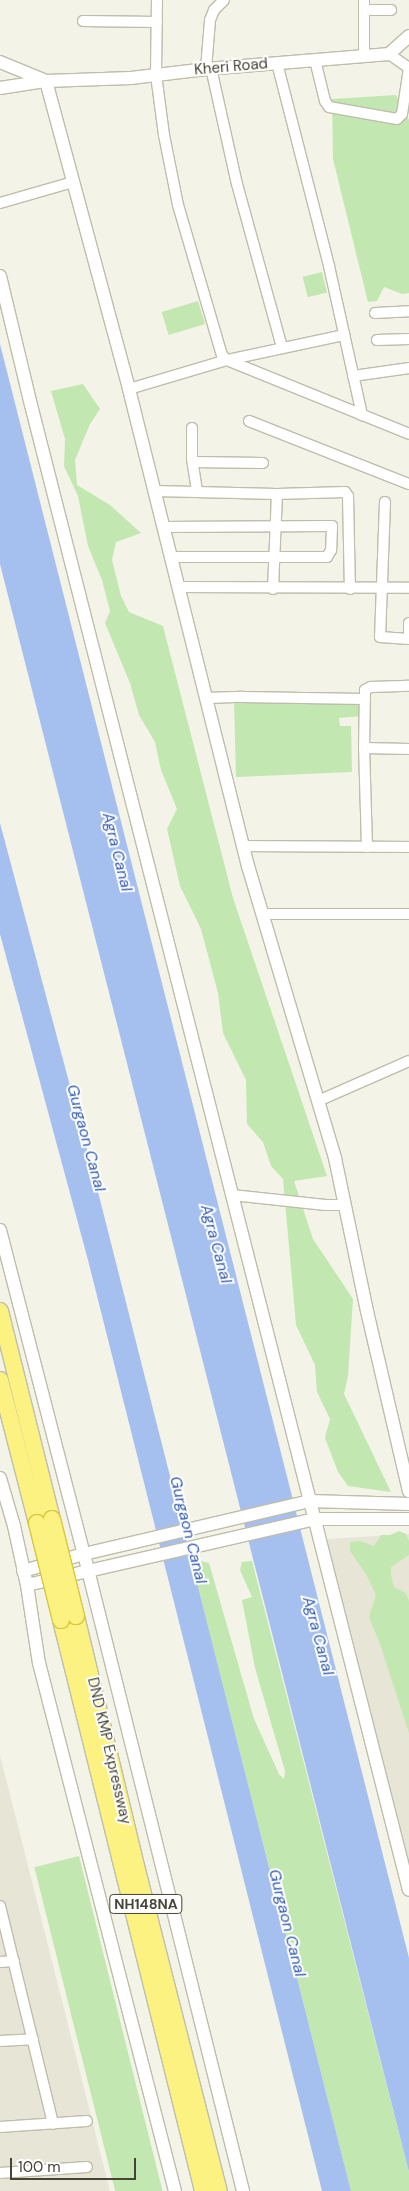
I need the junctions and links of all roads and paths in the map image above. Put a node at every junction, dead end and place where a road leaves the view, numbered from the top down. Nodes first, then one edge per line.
1 (157, 0) edge
2 (224, 0) edge
3 (364, 5) edge
4 (391, 10) dead end
5 (83, 21) dead end
6 (157, 22) junction
7 (409, 36) edge
8 (389, 54) junction
9 (364, 55) junction
10 (315, 60) junction
11 (0, 62) edge
12 (277, 63) junction
13 (409, 68) edge
14 (209, 69) junction
15 (156, 75) junction
16 (46, 81) junction
17 (0, 88) edge
18 (73, 182) junction
19 (0, 203) edge
20 (0, 276) edge
21 (409, 311) edge
22 (374, 313) dead end
23 (344, 335) junction
24 (409, 339) edge
25 (376, 340) dead end
26 (282, 347) junction
27 (227, 360) junction
28 (409, 368) edge
29 (353, 376) junction
30 (129, 390) junction
31 (362, 415) junction
32 (249, 421) dead end
33 (192, 428) dead end
34 (409, 434) edge
35 (193, 462) junction
36 (263, 463) dead end
37 (409, 484) edge
38 (154, 491) junction
39 (197, 492) junction
40 (277, 494) junction
41 (385, 502) dead end
42 (163, 527) junction
43 (275, 527) junction
44 (275, 556) junction
45 (170, 557) junction
46 (178, 587) junction
47 (409, 588) edge
48 (273, 589) junction
49 (350, 589) junction
50 (382, 589) junction
51 (409, 623) edge
52 (409, 638) edge
53 (409, 686) edge
54 (206, 698) junction
55 (365, 699) junction
56 (364, 748) junction
57 (409, 749) edge
58 (244, 846) junction
59 (367, 847) junction
60 (409, 847) edge
61 (262, 914) junction
62 (409, 914) edge
63 (409, 1061) edge
64 (318, 1101) junction
65 (232, 1195) junction
66 (345, 1205) junction
67 (0, 1230) edge
68 (0, 1311) edge
69 (0, 1380) edge
70 (0, 1478) edge
71 (409, 1491) edge
72 (304, 1502) junction
73 (409, 1504) edge
74 (315, 1519) junction
75 (409, 1519) edge
76 (84, 1554) junction
77 (23, 1571) junction
78 (88, 1572) junction
79 (27, 1585) junction
80 (69, 1618) junction
81 (409, 1890) edge
82 (0, 1906) edge
83 (14, 1961) junction
84 (0, 1962) edge
85 (33, 2038) junction
86 (0, 2042) edge
87 (87, 2121) dead end
88 (53, 2124) junction
89 (0, 2127) edge
90 (87, 2167) dead end
91 (0, 2173) edge
92 (175, 2191) edge
93 (204, 2191) edge
94 (219, 2191) edge
95 (243, 2191) edge

1 - 6 street
2 - 14 street
3 - 4 street
3 - 9 street
5 - 6 street
6 - 15 street
7 - 8 street
8 - 9 street, Kheri Road
8 - 13 street
9 - 10 street, Kheri Road
10 - 12 street, Kheri Road
10 - 13 street
11 - 16 street
12 - 14 street, Kheri Road
12 - 23 street
14 - 15 street, Kheri Road
14 - 26 street
15 - 16 street, Kheri Road
15 - 27 street
16 - 17 street, Kheri Road
16 - 18 street
18 - 19 street
18 - 30 street
20 - 65 street
21 - 22 street
23 - 26 street
23 - 29 street
24 - 25 street
26 - 27 street
27 - 30 street
27 - 31 street
28 - 29 street
29 - 31 street
30 - 38 street
31 - 34 street
32 - 37 street
33 - 35 street
35 - 36 street
35 - 39 street
38 - 39 street
38 - 42 street
39 - 40 street
40 - 43 street
40 - 49 street
41 - 50 street
42 - 43 street
42 - 45 street
43 - 44 street
43 - 44 street
44 - 45 street
44 - 48 street
45 - 46 street
46 - 48 street
46 - 54 street
47 - 50 street
48 - 49 street
49 - 50 street
50 - 52 street
51 - 52 street
53 - 55 street
54 - 55 street
54 - 58 street
55 - 56 street
56 - 57 street
56 - 59 street
58 - 59 street
58 - 61 street
59 - 60 street
61 - 62 street
61 - 64 street
63 - 64 street
64 - 66 street
65 - 66 street
65 - 72 street
66 - 71 street
67 - 76 street
68 - 80 highway, DND KMP Expressway / NH148NA, bridge
69 - 80 highway, DND KMP Expressway / NH148NA, bridge
70 - 77 street
72 - 73 street
72 - 74 street
72 - 76 street
74 - 75 street
74 - 78 street
74 - 81 street
76 - 77 street
76 - 78 street
77 - 79 street
78 - 79 street
78 - 95 street
79 - 92 street
80 - 93 highway, DND KMP Expressway / NH148NA
80 - 94 highway, DND KMP Expressway / NH148NA
82 - 83 street
83 - 84 street
83 - 85 street
85 - 86 street
85 - 88 street
87 - 88 street
88 - 89 street
90 - 91 street

